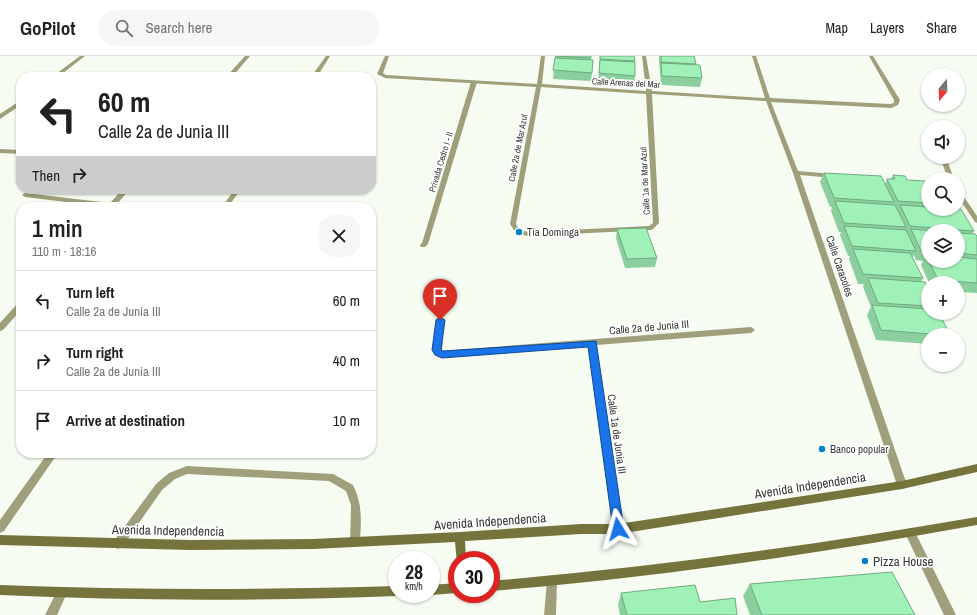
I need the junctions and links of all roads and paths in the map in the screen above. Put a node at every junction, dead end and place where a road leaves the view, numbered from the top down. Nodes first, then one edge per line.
1 (83, 56) edge
2 (248, 56) edge
3 (328, 56) edge
4 (387, 56) edge
5 (543, 56) edge
6 (644, 56) edge
7 (754, 56) edge
8 (871, 56) edge
9 (62, 72) edge
10 (234, 72) edge
11 (317, 72) edge
12 (474, 82) junction
13 (539, 86) junction
14 (648, 92) junction
15 (768, 100) junction
16 (16, 106) edge
17 (0, 117) edge
18 (0, 151) edge
19 (16, 152) edge
20 (796, 173) junction
21 (843, 176) edge
22 (122, 194) edge
23 (25, 195) dead end
24 (80, 202) edge
25 (115, 202) edge
26 (965, 203) edge
27 (977, 221) edge
28 (528, 234) joint
29 (423, 245) dead end
30 (16, 310) edge
31 (440, 320) dead end
32 (0, 328) edge
33 (751, 330) dead end
34 (592, 343) junction
35 (49, 458) edge
36 (977, 468) edge
37 (902, 485) junction
38 (977, 521) edge
39 (0, 528) edge
40 (618, 529) junction
41 (910, 533) junction
42 (460, 537) junction
43 (0, 540) edge
44 (355, 542) junction
45 (118, 544) junction
46 (461, 551) edge
47 (552, 581) junction
48 (500, 585) edge
49 (0, 590) edge
50 (388, 592) edge
51 (62, 593) junction
52 (51, 615) edge
53 (550, 615) edge
54 (950, 615) edge

1 - 9 street
2 - 10 street
3 - 11 street
4 - 12 street, Calle Arenas del Mar
5 - 13 street, Calle 2a de Mar Azul
6 - 14 street, Calle 1a de Mar Azul
7 - 15 street, Calle Caracoles
8 - 15 street, Calle Arenas del Mar
12 - 13 street, Calle Arenas del Mar
12 - 29 street, Privada Cedro I - II
13 - 14 street, Calle Arenas del Mar
13 - 28 street, Calle 2a de Mar Azul
14 - 15 street, Calle Arenas del Mar
14 - 28 street, Calle 1a de Mar Azul
15 - 20 street, Calle Caracoles
16 - 17 street
18 - 19 street
20 - 21 street
20 - 37 street, Calle Caracoles
22 - 25 street
23 - 24 street
26 - 27 street
30 - 32 street
31 - 34 street, Calle 2a de Junia III
33 - 34 street, Calle 2a de Junia III
34 - 40 street, Calle 1a de Junia III
35 - 39 street
36 - 37 main road, Avenida Independencia
37 - 40 main road, Avenida Independencia
38 - 41 main road
40 - 42 main road, Avenida Independencia
41 - 47 main road
41 - 54 street
42 - 44 main road, Avenida Independencia
42 - 46 main road
43 - 45 main road, Avenida Independencia
44 - 45 main road, Avenida Independencia
44 - 45 street
47 - 48 main road
47 - 53 street
49 - 51 main road
50 - 51 main road
51 - 52 street

